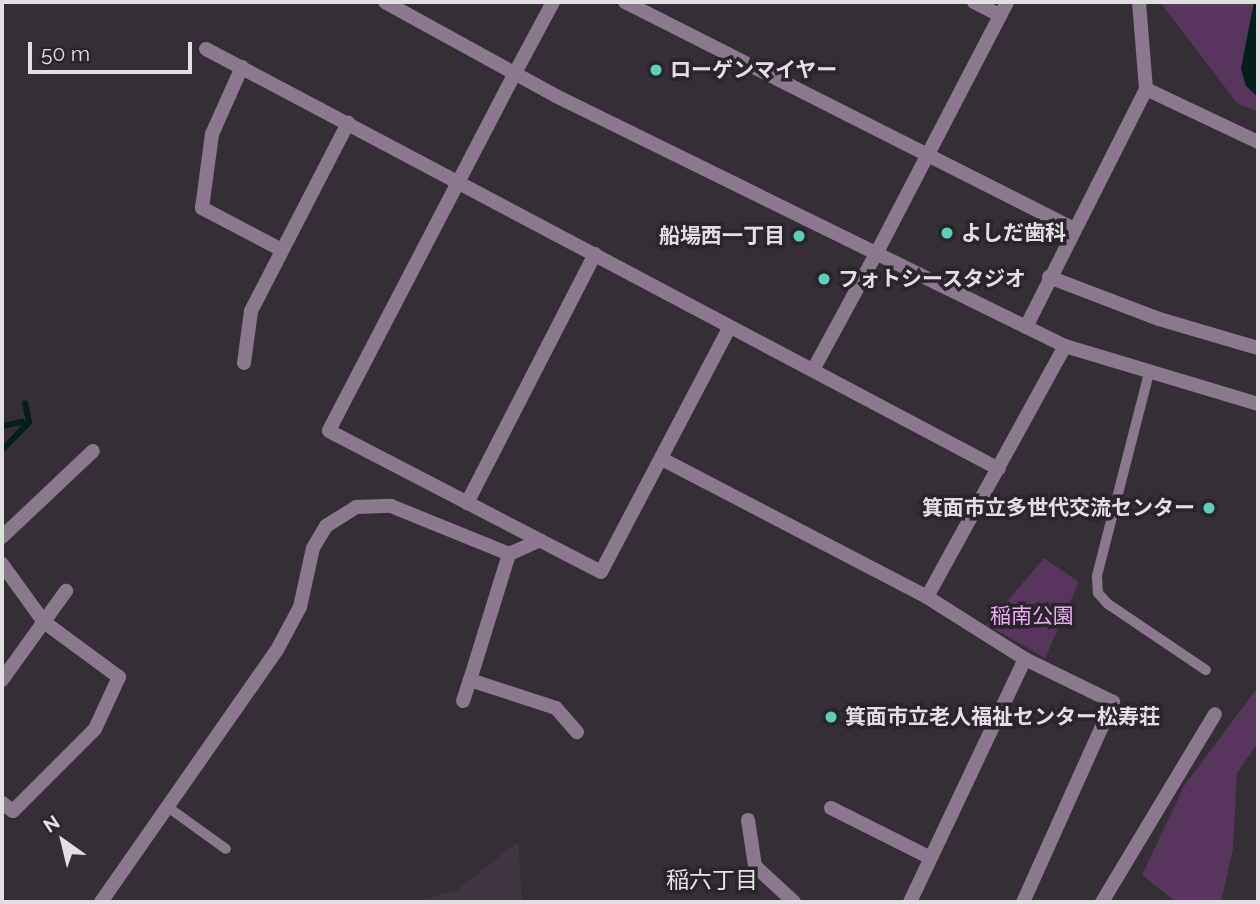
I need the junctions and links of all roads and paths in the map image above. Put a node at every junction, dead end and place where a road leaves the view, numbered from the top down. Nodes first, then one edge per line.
1 (385, 2) edge
2 (552, 2) edge
3 (625, 2) edge
4 (974, 2) edge
5 (1007, 2) edge
6 (1139, 2) edge
7 (999, 15) junction
8 (206, 49) dead end
9 (242, 67) junction
10 (515, 73) junction
11 (1146, 89) junction
12 (348, 123) junction
13 (1258, 142) edge
14 (928, 154) junction
15 (459, 185) junction
16 (1072, 228) junction
17 (282, 250) junction
18 (595, 254) junction
19 (875, 256) junction
20 (1049, 277) junction
21 (1026, 327) junction
22 (729, 328) junction
23 (1065, 346) junction
24 (1258, 348) edge
25 (244, 363) dead end
26 (813, 370) junction
27 (1149, 373) junction
28 (1258, 404) edge
29 (93, 451) dead end
30 (662, 459) junction
31 (999, 469) junction
32 (467, 503) junction
33 (2, 537) edge
34 (540, 540) junction
35 (509, 554) junction
36 (2, 564) edge
37 (66, 592) dead end
38 (927, 597) junction
39 (44, 622) junction
40 (1025, 659) junction
41 (1206, 670) dead end
42 (2, 680) edge
43 (470, 680) junction
44 (463, 701) dead end
45 (1215, 714) dead end
46 (577, 732) dead end
47 (2, 803) edge
48 (169, 808) junction
49 (831, 808) dead end
50 (748, 820) dead end
51 (226, 849) dead end
52 (929, 857) junction
53 (101, 902) edge
54 (794, 902) edge
55 (910, 902) edge
56 (1023, 902) edge
57 (1103, 902) edge

1 - 10 street
2 - 10 street
3 - 14 street
4 - 7 street
5 - 7 street
6 - 11 street
7 - 14 street
8 - 9 street
9 - 12 street
9 - 17 street
10 - 15 street
10 - 19 street
11 - 13 street
11 - 16 street
12 - 15 street
12 - 17 street
14 - 16 street
14 - 19 street
15 - 18 street
15 - 32 street
16 - 20 street
17 - 25 street
18 - 22 street
18 - 32 street
19 - 21 street
19 - 26 street
20 - 21 street
20 - 24 street
21 - 23 street
22 - 26 street
22 - 30 street
23 - 27 street
23 - 31 street
26 - 31 street
27 - 28 street
27 - 41 lane
29 - 33 street
30 - 34 street
30 - 38 street
31 - 38 street
32 - 34 street
34 - 35 street
35 - 43 street
35 - 48 street
36 - 39 street
37 - 39 street
38 - 40 street
39 - 42 street
39 - 47 street
40 - 52 street
40 - 56 street
43 - 44 street
43 - 46 street
45 - 57 street
48 - 51 lane
48 - 53 street
49 - 52 street
50 - 54 street
52 - 55 street

